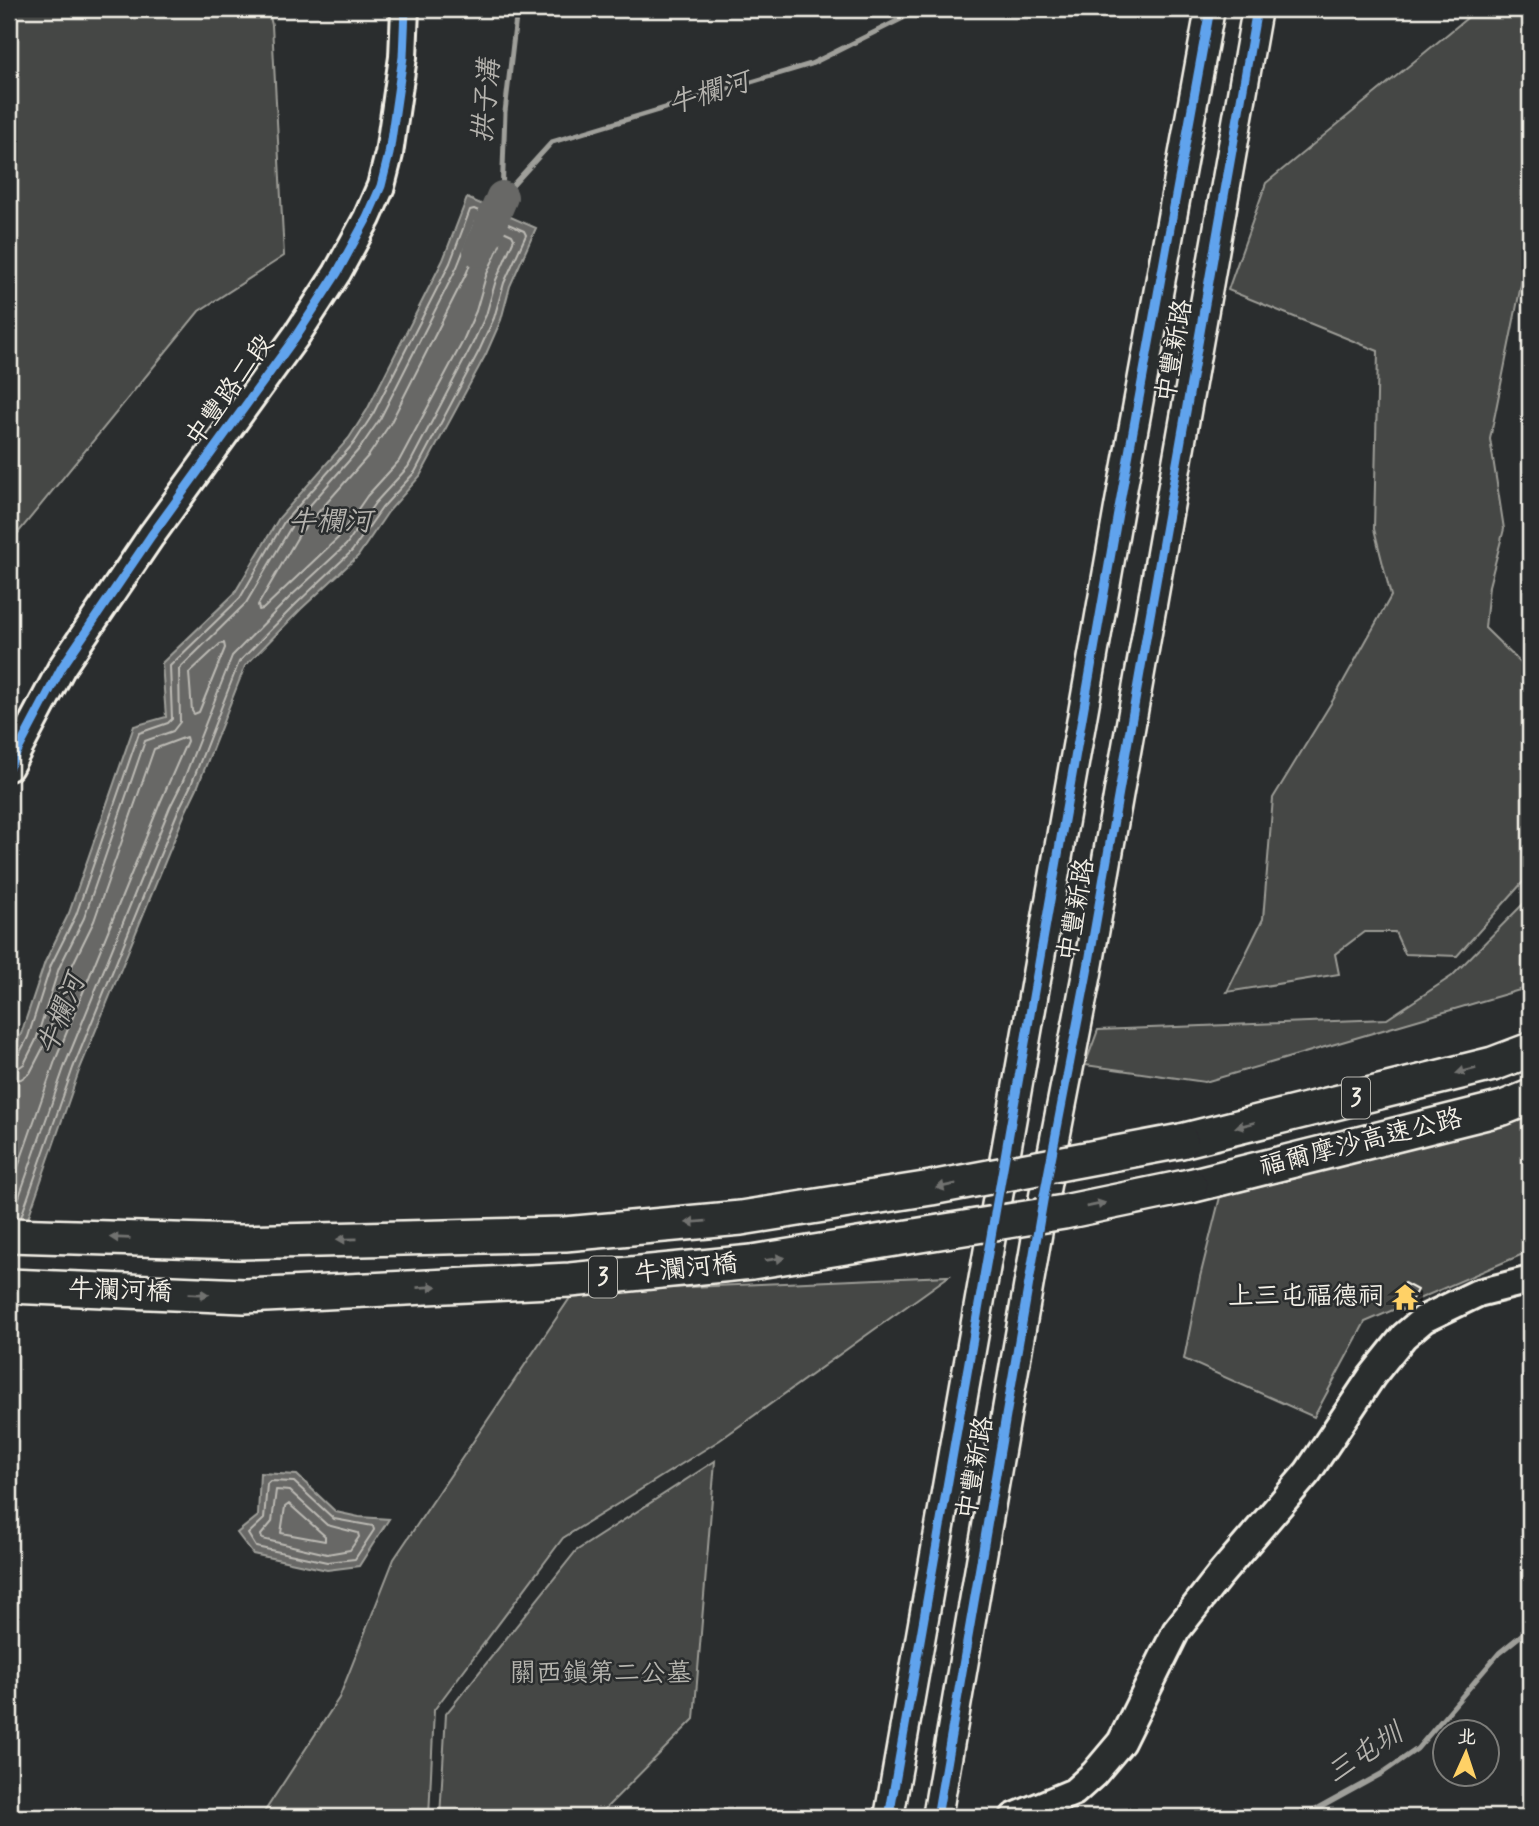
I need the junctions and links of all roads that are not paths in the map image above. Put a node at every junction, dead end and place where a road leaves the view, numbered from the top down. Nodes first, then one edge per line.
1 (405, 9) edge
2 (1210, 9) edge
3 (1257, 9) edge
4 (9, 766) edge
5 (1530, 1050) edge
6 (1530, 1097) edge
7 (1181, 1141) joint
8 (1046, 1185) junction
9 (1190, 1186) joint
10 (997, 1190) junction
11 (9, 1235) edge
12 (1530, 1280) edge
13 (9, 1286) edge
14 (889, 1817) edge
15 (937, 1817) edge
16 (1014, 1817) edge

1 - 4 street, 中豐路二段
2 - 10 main road, 中豐新路
3 - 8 main road, 中豐新路
5 -> 7 highway, 福爾摩沙高速公路 / 3
6 - 9 highway, 福爾摩沙高速公路 / 3
7 -> 11 highway, 牛瀾河橋 / 3, bridge
8 - 10 main road
8 - 15 main road, 中豐新路
13 -> 9 highway, 牛瀾河橋 / 3, bridge
10 - 14 main road, 中豐新路
12 - 16 street

